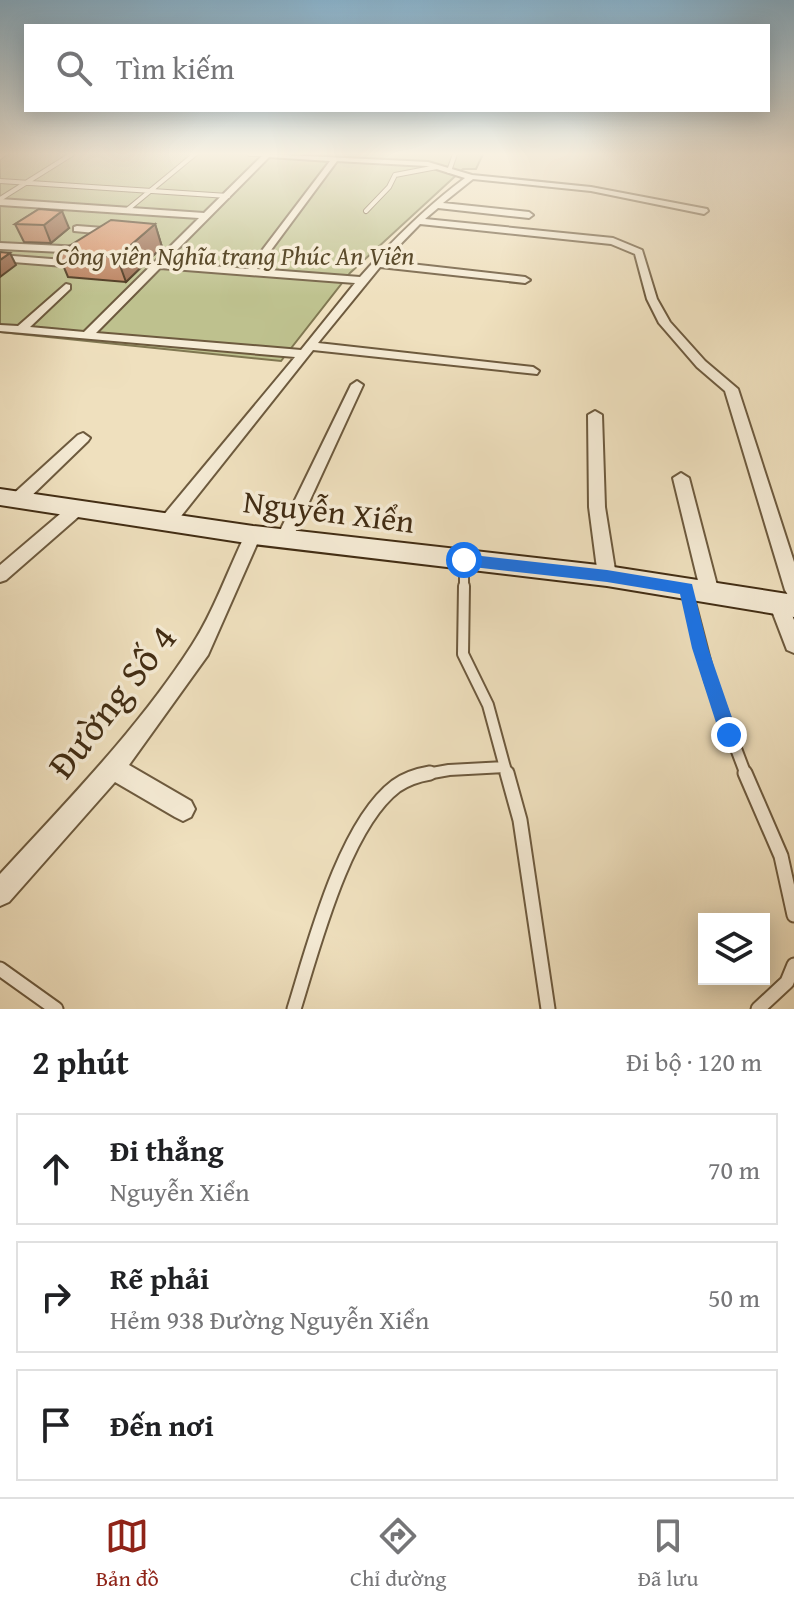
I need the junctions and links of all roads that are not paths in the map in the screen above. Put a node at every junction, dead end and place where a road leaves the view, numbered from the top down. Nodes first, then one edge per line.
1 (11, 201) edge
2 (139, 201) edge
3 (223, 201) edge
4 (303, 201) edge
5 (376, 201) edge
6 (440, 201) edge
7 (653, 201) edge
8 (435, 205) junction
9 (62, 206) junction
10 (127, 210) junction
11 (366, 211) dead end
12 (704, 211) dead end
13 (50, 214) edge
14 (529, 215) dead end
15 (207, 216) junction
16 (417, 221) junction
17 (77, 229) dead end
18 (13, 238) edge
19 (103, 245) edge
20 (0, 246) edge
21 (0, 258) edge
22 (375, 263) junction
23 (160, 265) junction
24 (251, 271) junction
25 (359, 280) junction
26 (525, 280) dead end
27 (66, 287) dead end
28 (0, 328) edge
29 (20, 330) junction
30 (86, 336) junction
31 (307, 350) junction
32 (533, 371) dead end
33 (357, 385) dead end
34 (595, 415) dead end
35 (83, 438) dead end
36 (681, 478) dead end
37 (9, 498) edge
38 (79, 507) junction
39 (168, 521) junction
40 (253, 535) junction
41 (284, 539) junction
42 (464, 560) junction
43 (0, 575) edge
44 (607, 576) junction
45 (698, 591) junction
46 (789, 600) edge
47 (794, 644) edge
48 (505, 767) junction
49 (113, 768) junction
50 (183, 809) dead end
51 (0, 893) edge
52 (794, 915) edge
53 (794, 965) edge
54 (0, 969) edge
55 (56, 1009) edge
56 (294, 1009) edge
57 (548, 1009) edge
58 (758, 1009) edge

1 - 9 street
2 - 10 lane
3 - 15 street
4 - 24 street
5 - 11 lane
6 - 8 street
7 - 12 street
8 - 14 street
8 - 16 street
9 - 10 street
9 - 13 street
10 - 15 street
15 - 23 street
16 - 22 street
16 - 46 street
17 - 19 street
18 - 20 street
20 - 21 street
22 - 25 street
22 - 26 street
23 - 24 street
23 - 30 street
24 - 25 street
25 - 31 street
27 - 29 street
28 - 29 street
29 - 30 street
30 - 31 street
31 - 32 street
31 - 39 street
33 - 41 street
34 - 44 street
35 - 37 street
36 - 45 street
37 - 38 main road, Nguyễn Xiển
38 - 39 main road, Nguyễn Xiển
38 - 43 street
39 - 40 main road, Nguyễn Xiển
40 - 41 main road, Nguyễn Xiển
40 - 49 street, Đường Số 4
41 - 42 main road, Nguyễn Xiển
42 - 44 main road, Nguyễn Xiển
42 - 48 lane
44 - 45 main road, Nguyễn Xiển
45 - 46 main road, Nguyễn Xiển
45 - 52 lane
46 - 47 street
48 - 56 lane
48 - 57 lane
49 - 50 street
49 - 51 street, Đường Số 4
53 - 58 lane
54 - 55 lane

